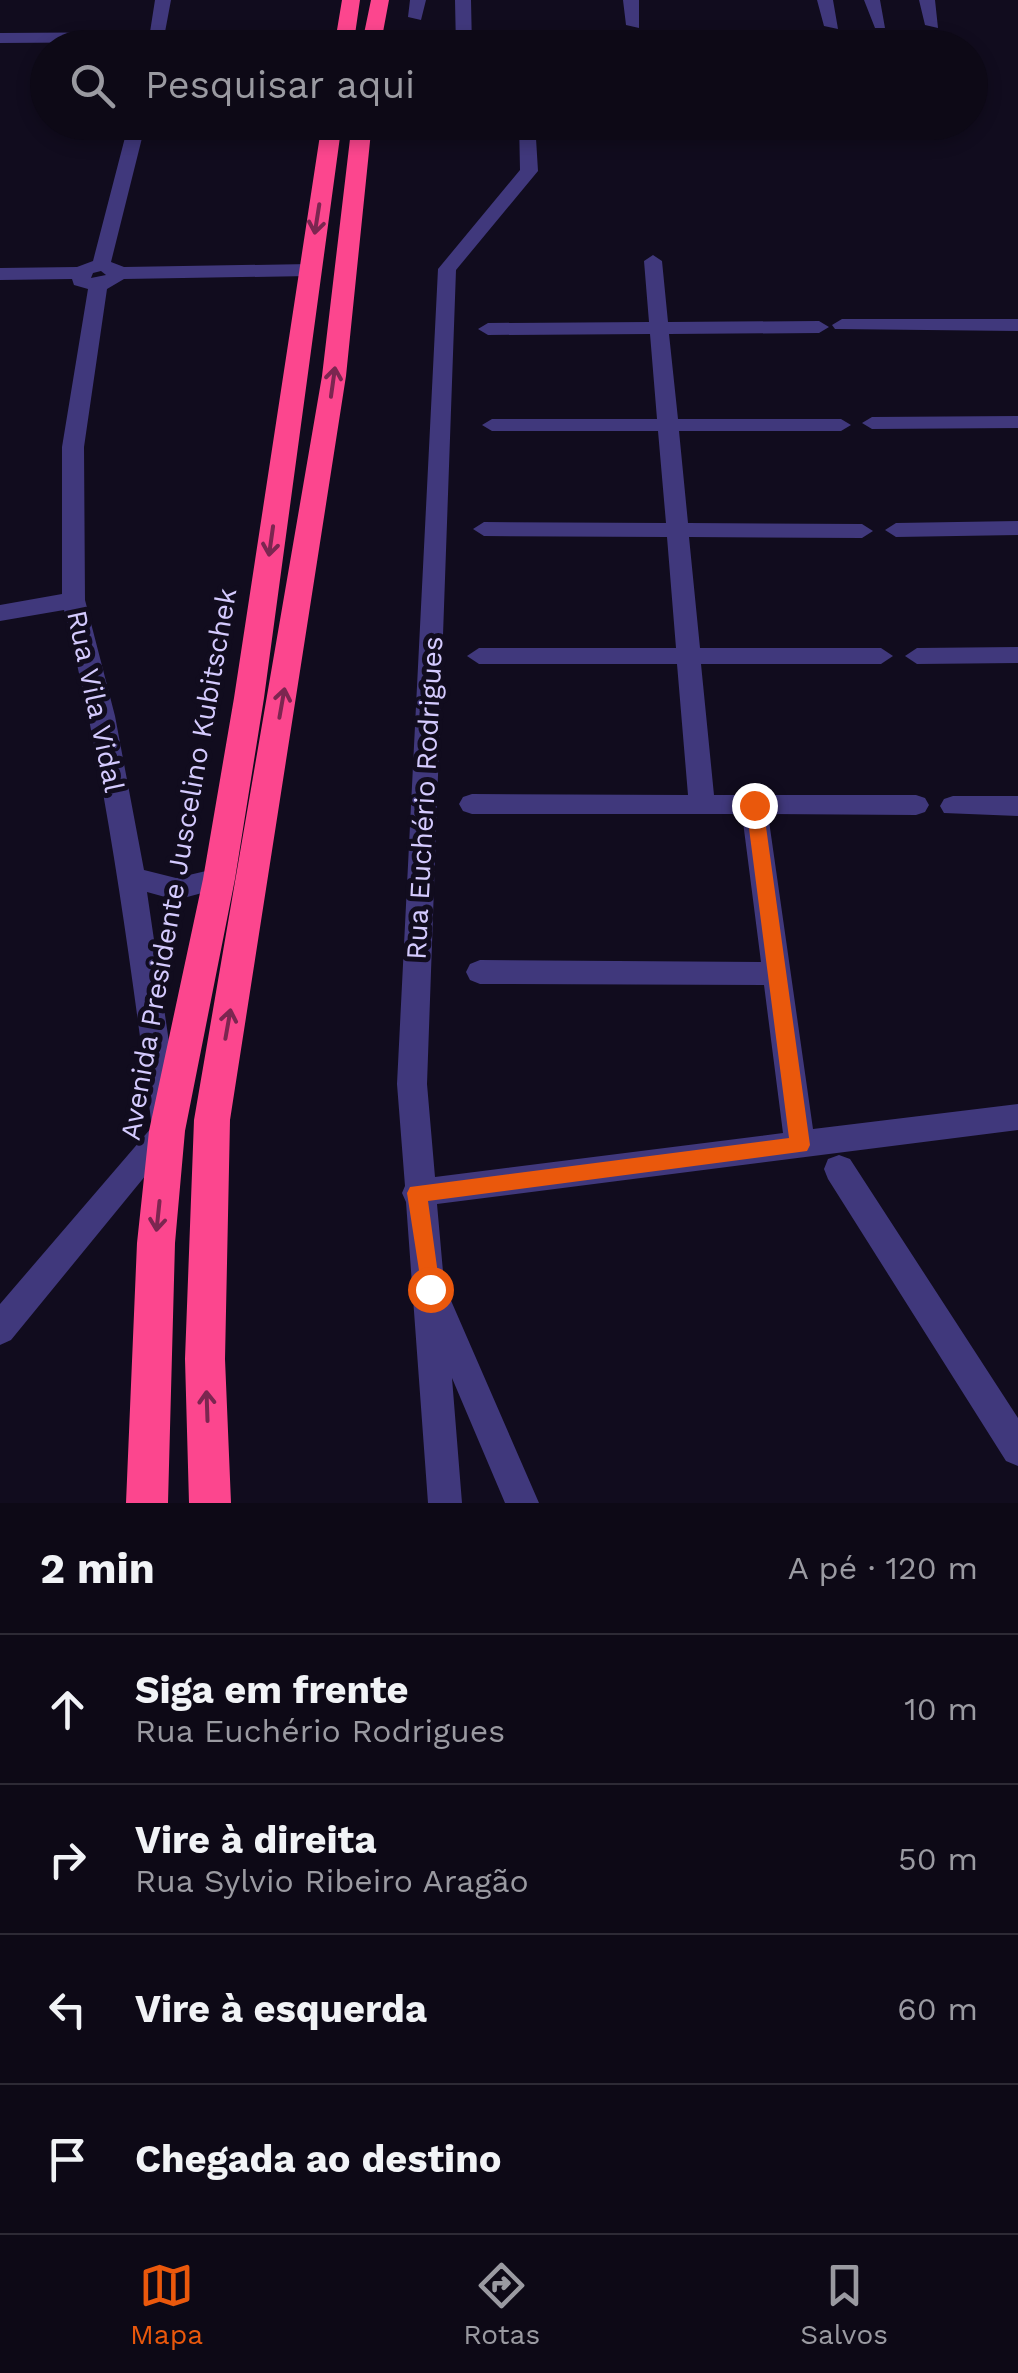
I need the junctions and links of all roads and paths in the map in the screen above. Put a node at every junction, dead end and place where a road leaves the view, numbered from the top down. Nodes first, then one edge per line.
1 (163, 0) edge
2 (351, 0) edge
3 (380, 0) edge
4 (463, 0) edge
5 (631, 0) edge
6 (825, 0) edge
7 (872, 0) edge
8 (928, 0) edge
9 (634, 25) dead end
10 (880, 25) dead end
11 (933, 25) dead end
12 (832, 26) dead end
13 (158, 30) edge
14 (346, 30) edge
15 (374, 30) edge
16 (464, 30) edge
17 (0, 38) edge
18 (30, 39) edge
19 (133, 140) edge
20 (329, 140) edge
21 (360, 140) edge
22 (528, 140) edge
23 (652, 261) dead end
24 (310, 270) junction
25 (0, 274) edge
26 (99, 274) junction
27 (842, 325) dead end
28 (1018, 325) edge
29 (819, 328) dead end
30 (488, 329) dead end
31 (660, 330) junction
32 (1018, 422) edge
33 (872, 423) dead end
34 (492, 425) dead end
35 (842, 425) dead end
36 (668, 426) junction
37 (1018, 528) edge
38 (484, 529) dead end
39 (678, 530) junction
40 (896, 530) dead end
41 (862, 531) dead end
42 (73, 600) junction
43 (0, 613) edge
44 (1018, 655) edge
45 (479, 656) dead end
46 (881, 656) dead end
47 (917, 656) dead end
48 (689, 658) junction
49 (472, 804) dead end
50 (702, 805) junction
51 (754, 805) junction
52 (916, 805) dead end
53 (952, 806) dead end
54 (1018, 806) edge
55 (132, 876) junction
56 (219, 879) junction
57 (480, 972) dead end
58 (777, 974) junction
59 (1018, 1117) edge
60 (166, 1131) junction
61 (800, 1145) junction
62 (838, 1169) dead end
63 (417, 1193) junction
64 (430, 1289) junction
65 (0, 1329) edge
66 (1018, 1449) edge
67 (147, 1503) edge
68 (210, 1503) edge
69 (445, 1503) edge
70 (522, 1503) edge

1 - 13 street
2 - 14 highway
3 - 15 highway
4 - 16 street
5 - 9 street
6 - 12 street
7 - 10 street
8 - 11 street
17 - 18 street
19 - 26 street, Rua Vila Vidal
20 -> 24 highway, Avenida Presidente Juscelino Kubitschek
68 -> 21 highway
22 - 63 street, Rua Euchério Rodrigues
23 - 31 street
24 - 26 street
24 -> 56 highway, Avenida Presidente Juscelino Kubitschek
25 - 26 street
26 - 42 street, Rua Vila Vidal
27 - 28 street
29 - 31 street
30 - 31 street
31 - 36 street
32 - 33 street
34 - 36 street
35 - 36 street
36 - 39 street
37 - 40 street
38 - 39 street
39 - 41 street
39 - 48 street
42 - 43 street
42 - 55 street, Rua Vila Vidal
44 - 47 street
45 - 48 street
46 - 48 street
48 - 50 street
49 - 50 street
50 - 51 street
51 - 52 street
51 - 58 street
53 - 54 street
55 - 56 street
55 - 60 street, Rua Vila Vidal
56 - 60 highway, Avenida Presidente Juscelino Kubitschek
57 - 58 street
58 - 61 street
59 - 61 street
60 - 65 street
60 -> 67 highway, Avenida Presidente Juscelino Kubitschek
61 - 63 street
62 - 66 street
63 - 64 street, Rua Euchério Rodrigues
64 - 69 street, Rua Euchério Rodrigues
64 - 70 street

